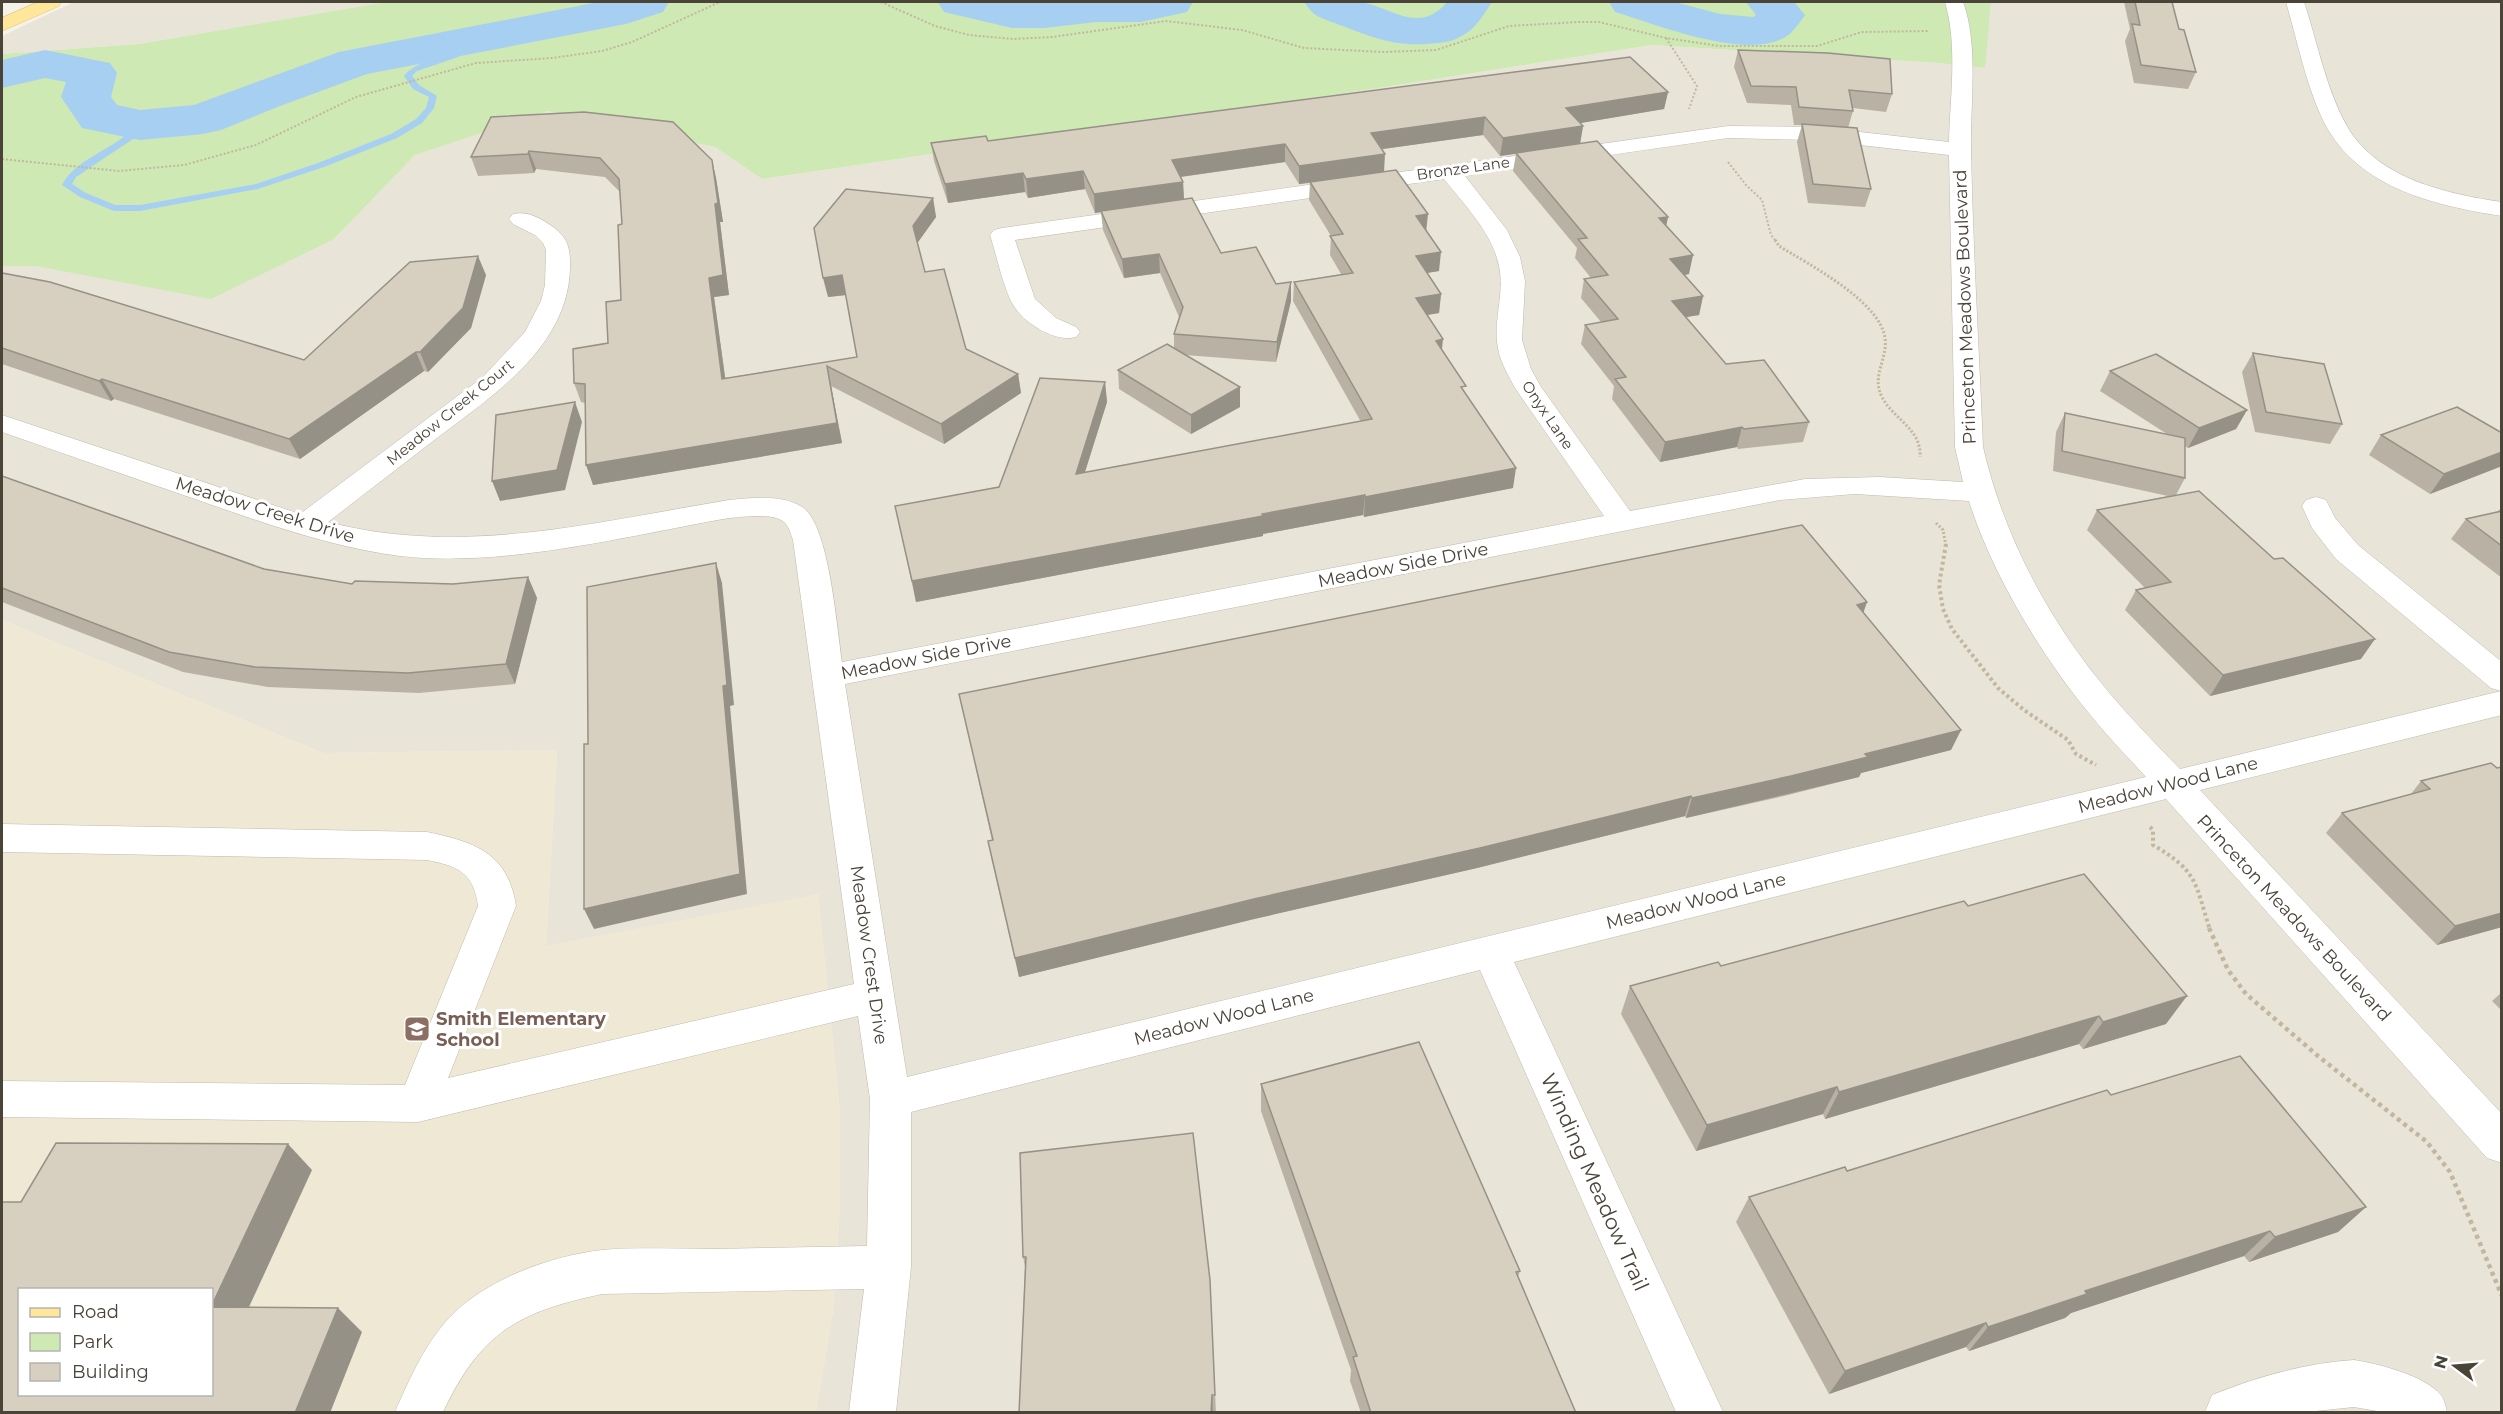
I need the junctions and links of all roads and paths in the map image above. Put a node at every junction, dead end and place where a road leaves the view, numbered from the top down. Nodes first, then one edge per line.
1 (46, 2) edge
2 (720, 2) edge
3 (881, 2) edge
4 (1954, 2) edge
5 (2295, 2) edge
6 (1930, 22) dead end
7 (2, 25) edge
8 (1960, 150) junction
9 (2, 159) edge
10 (1448, 170) junction
11 (2502, 209) edge
12 (521, 219) dead end
13 (1068, 332) dead end
14 (2, 423) edge
15 (1980, 493) junction
16 (2316, 506) dead end
17 (785, 510) joint
18 (1623, 522) junction
19 (305, 525) junction
20 (828, 676) junction
21 (2502, 680) edge
22 (2502, 703) edge
23 (2171, 784) junction
24 (2, 837) edge
25 (1490, 951) junction
26 (875, 995) junction
27 (2, 1099) edge
28 (890, 1099) junction
29 (418, 1104) junction
30 (2502, 1144) edge
31 (889, 1267) junction
32 (419, 1413) edge
33 (873, 1413) edge
34 (1700, 1413) edge
35 (2229, 1413) edge
36 (2424, 1413) edge

1 - 7 main road
2 - 9 path
3 - 6 path
4 - 8 street, Princeton Meadows Boulevard
5 - 11 street
8 - 10 street, Bronze Lane
8 - 15 street, Princeton Meadows Boulevard
10 - 13 street, Bronze Lane
10 - 18 street, Onyx Lane
12 - 19 street, Meadow Creek Court
14 - 19 street, Meadow Creek Drive
15 - 18 street, Meadow Side Drive
15 - 23 street, Princeton Meadows Boulevard
16 - 21 street
17 - 19 street, Meadow Creek Drive
17 - 20 street, Meadow Crest Drive
18 - 20 street, Meadow Side Drive
20 - 26 street, Meadow Crest Drive
22 - 23 street, Meadow Wood Lane
23 - 25 street, Meadow Wood Lane
23 - 30 street, Princeton Meadows Boulevard
24 - 29 street
25 - 28 street, Meadow Wood Lane
25 - 34 street, Winding Meadow Trail
26 - 28 street, Meadow Crest Drive
26 - 29 street
27 - 29 street
28 - 31 street, Meadow Crest Drive
31 - 32 street
31 - 33 street, Meadow Crest Drive
35 - 36 street

